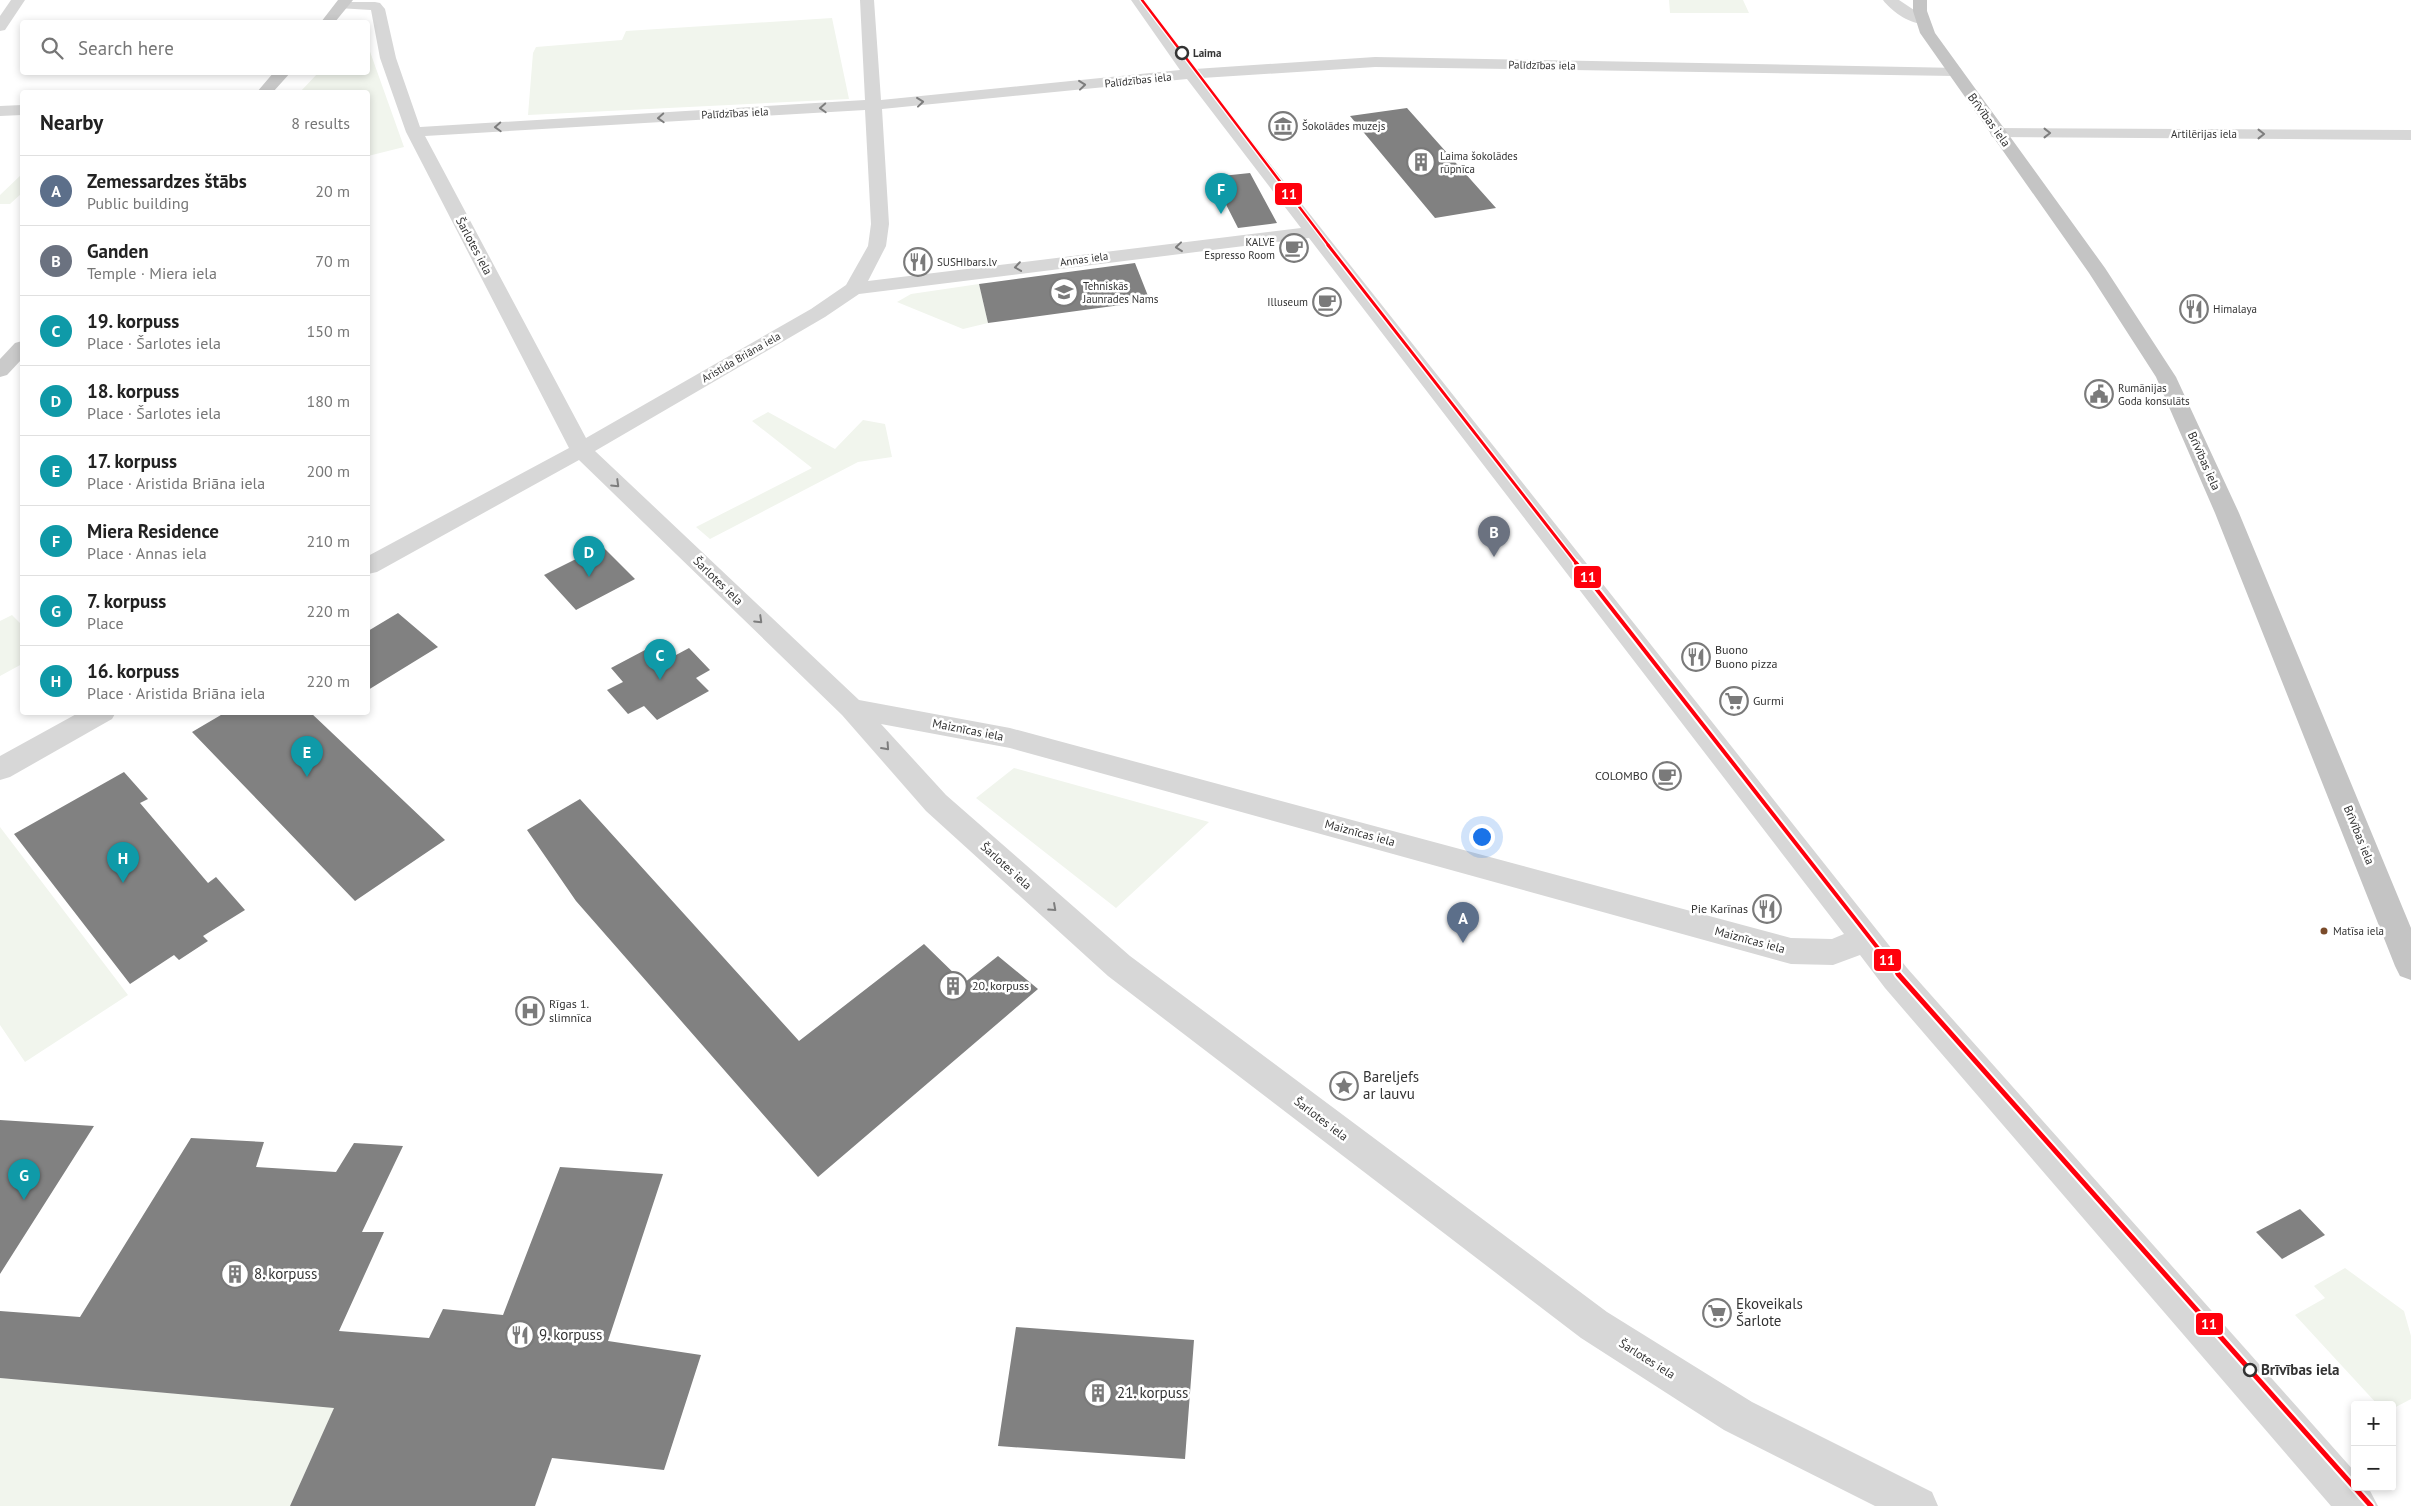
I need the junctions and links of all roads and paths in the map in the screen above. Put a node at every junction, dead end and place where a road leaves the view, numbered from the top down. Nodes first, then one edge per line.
1 (18, 0) edge
2 (866, 0) edge
3 (1138, 0) edge
4 (1890, 0) edge
5 (1920, 0) edge
6 (344, 2) edge
7 (330, 20) edge
8 (1922, 20) junction
9 (0, 27) edge
10 (1954, 71) junction
11 (1191, 74) junction
12 (280, 75) edge
13 (267, 90) edge
14 (872, 105) junction
15 (20, 110) edge
16 (0, 111) edge
17 (414, 132) junction
18 (1998, 133) junction
19 (2411, 135) edge
20 (1314, 232) junction
21 (854, 289) junction
22 (20, 349) edge
23 (0, 371) edge
24 (581, 450) junction
25 (370, 565) edge
26 (851, 708) junction
27 (98, 715) edge
28 (0, 770) edge
29 (1865, 939) junction
30 (2411, 966) edge
31 (1918, 1506) edge
32 (2358, 1506) edge

1 - 9 street
2 - 14 street, Aristida Briāna iela
3 - 11 street
4 - 8 street
5 - 8 highway, Brīvības iela
6 - 7 main road
6 - 17 street, Šarlotes iela
8 - 10 highway, Brīvības iela
10 - 11 street, Palīdzības iela
10 - 18 highway, Brīvības iela
14 -> 11 street, Palīdzības iela
11 - 20 street
12 - 13 main road
14 -> 17 street, Palīdzības iela
14 - 21 street, Aristida Briāna iela
15 - 16 street
17 - 24 street, Šarlotes iela
18 -> 19 street, Artilērijas iela
18 - 30 highway, Brīvības iela
20 -> 21 street, Annas iela
20 - 29 street
21 - 24 street, Aristida Briāna iela
22 - 23 main road
24 - 25 street, Aristida Briāna iela
24 -> 26 street, Šarlotes iela
26 - 29 street, Maiznīcas iela
26 -> 31 street, Šarlotes iela
27 - 28 street
29 - 32 street

